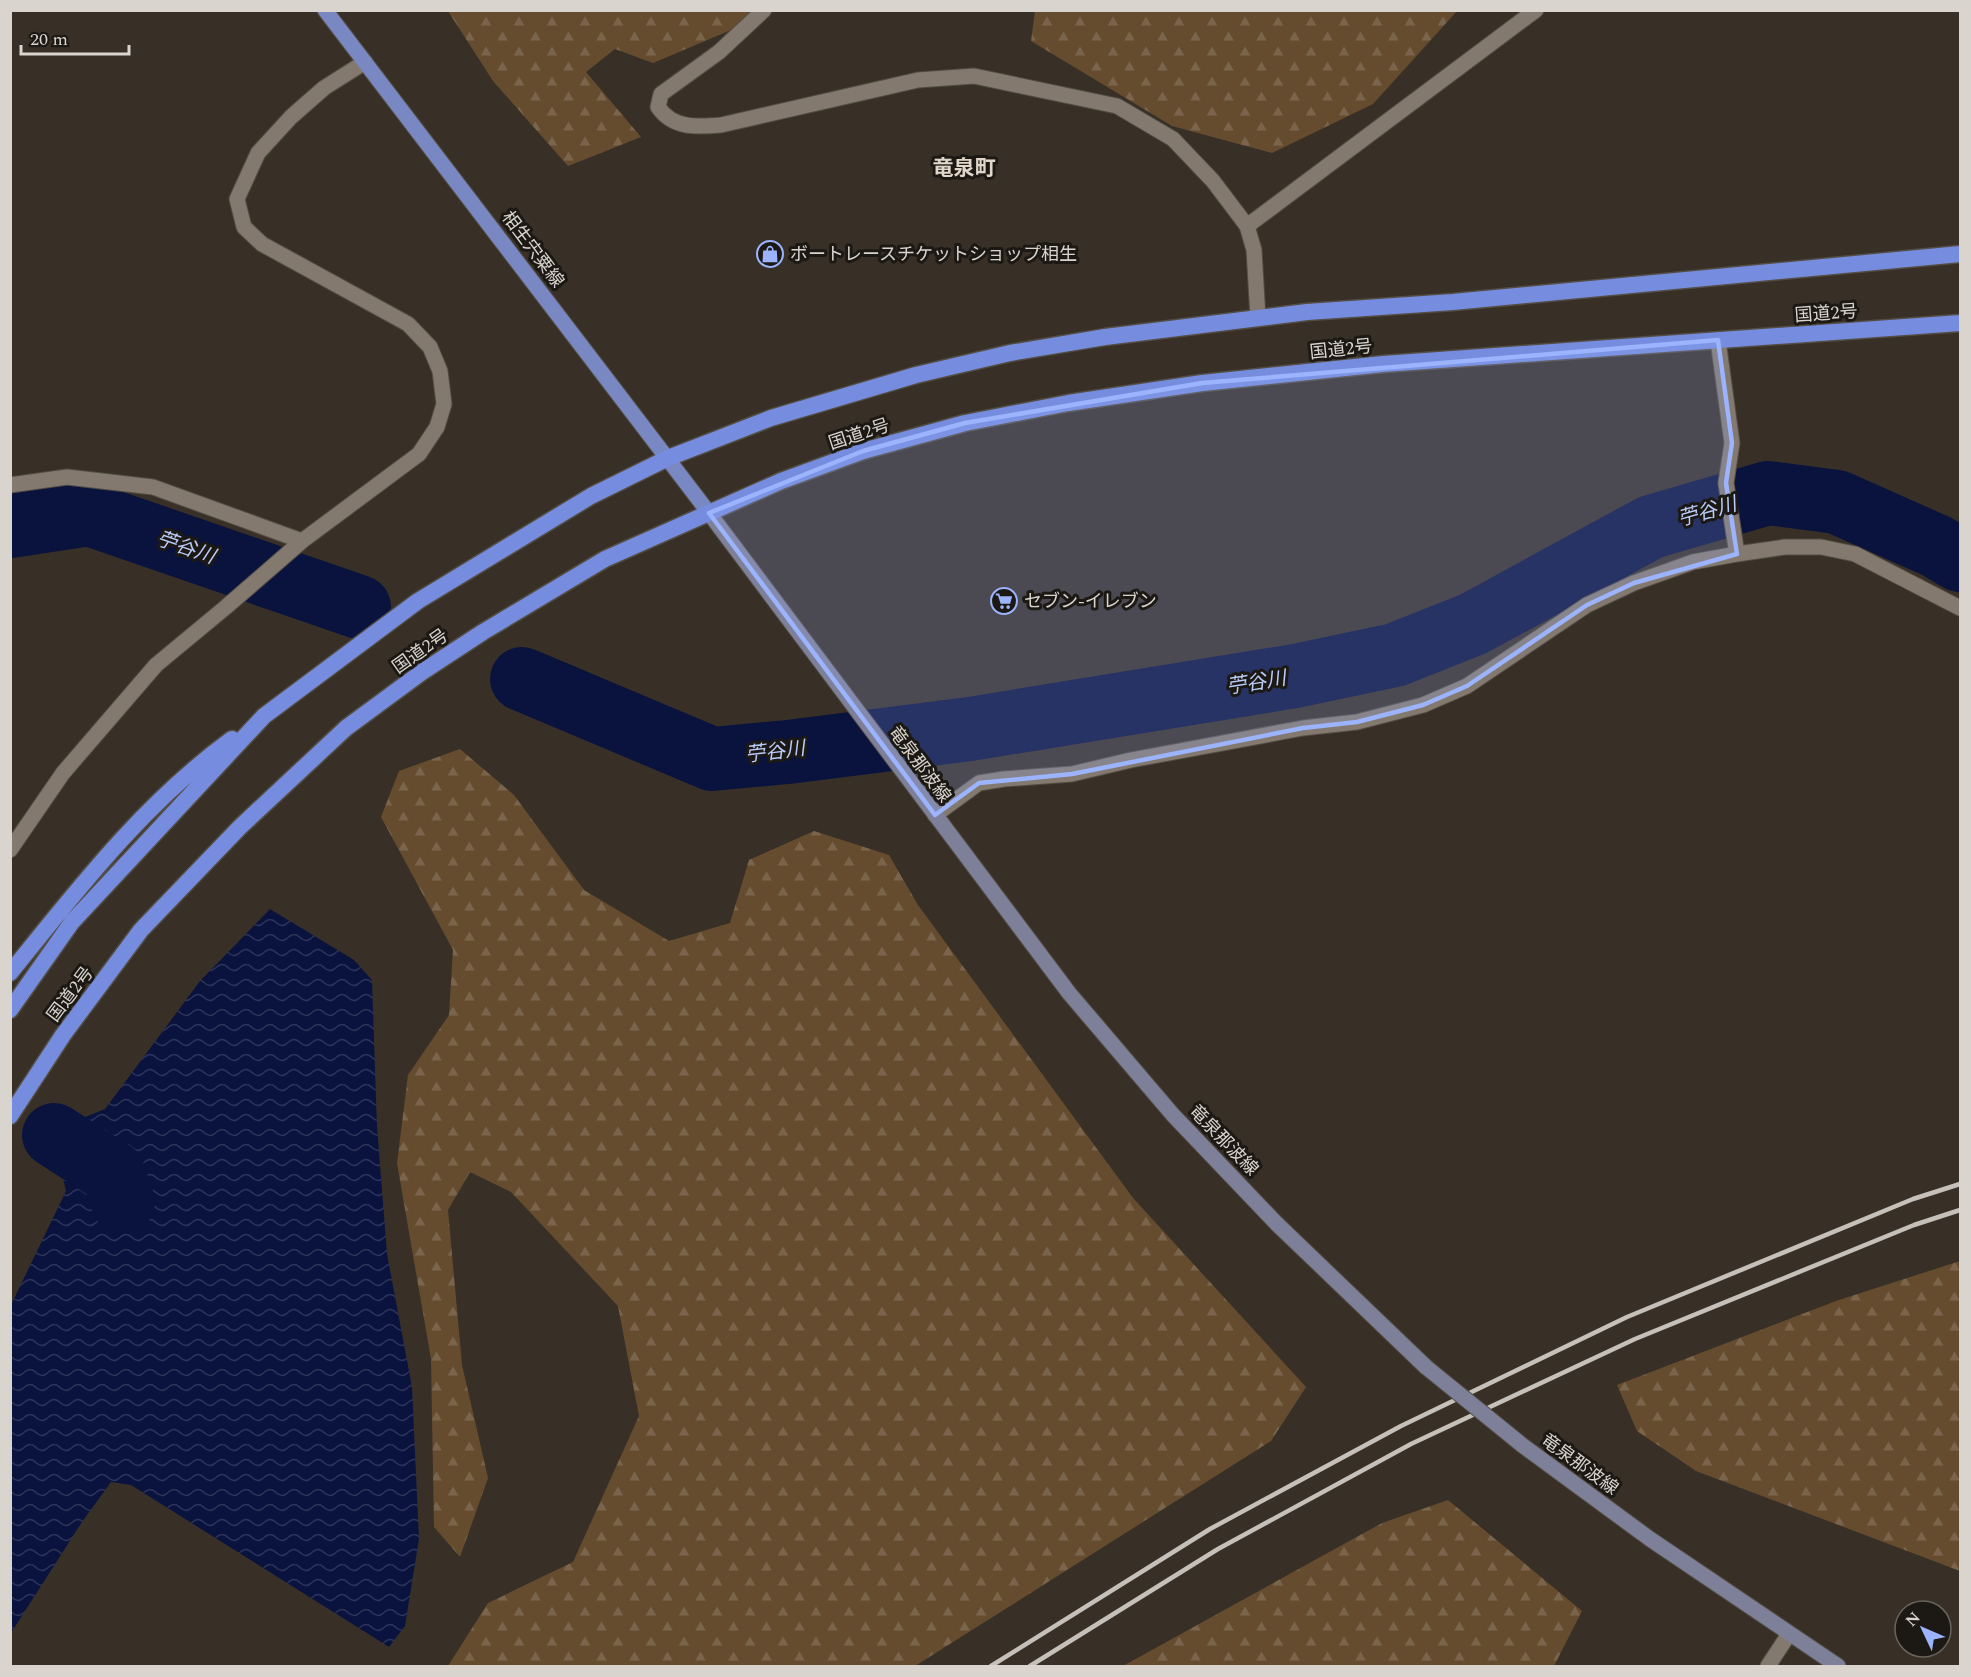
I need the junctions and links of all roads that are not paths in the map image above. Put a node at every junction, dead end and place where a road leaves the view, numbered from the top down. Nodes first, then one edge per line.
1 (325, 10) edge
2 (764, 10) edge
3 (1536, 10) edge
4 (365, 62) junction
5 (1247, 226) junction
6 (1960, 254) edge
7 (1258, 318) junction
8 (1960, 322) edge
9 (1718, 340) junction
10 (668, 458) junction
11 (10, 485) edge
12 (709, 513) junction
13 (302, 540) junction
14 (1737, 554) junction
15 (1960, 608) edge
16 (264, 716) junction
17 (935, 815) junction
18 (10, 850) edge
19 (10, 973) edge
20 (10, 1010) edge
21 (10, 1116) edge
22 (1789, 1634) junction
23 (1768, 1666) edge
24 (1838, 1666) edge

1 - 4 main road, 相生宍粟線
2 - 5 street
3 - 5 street
4 - 10 main road, 相生宍粟線
4 - 13 street
5 - 7 street
6 - 7 highway
7 - 10 highway
8 - 9 highway, 国道2号
9 - 12 highway, 国道2号
9 - 14 street
10 - 12 main road, 相生宍粟線
10 - 16 highway
11 - 13 street
12 - 17 main road, 竜泉那波線
12 - 21 highway, 国道2号
13 - 18 street
14 - 15 street
14 - 17 street
16 - 19 highway
16 - 20 highway
17 - 22 main road, 竜泉那波線, bridge
22 - 23 street
22 - 24 main road, 竜泉那波線

